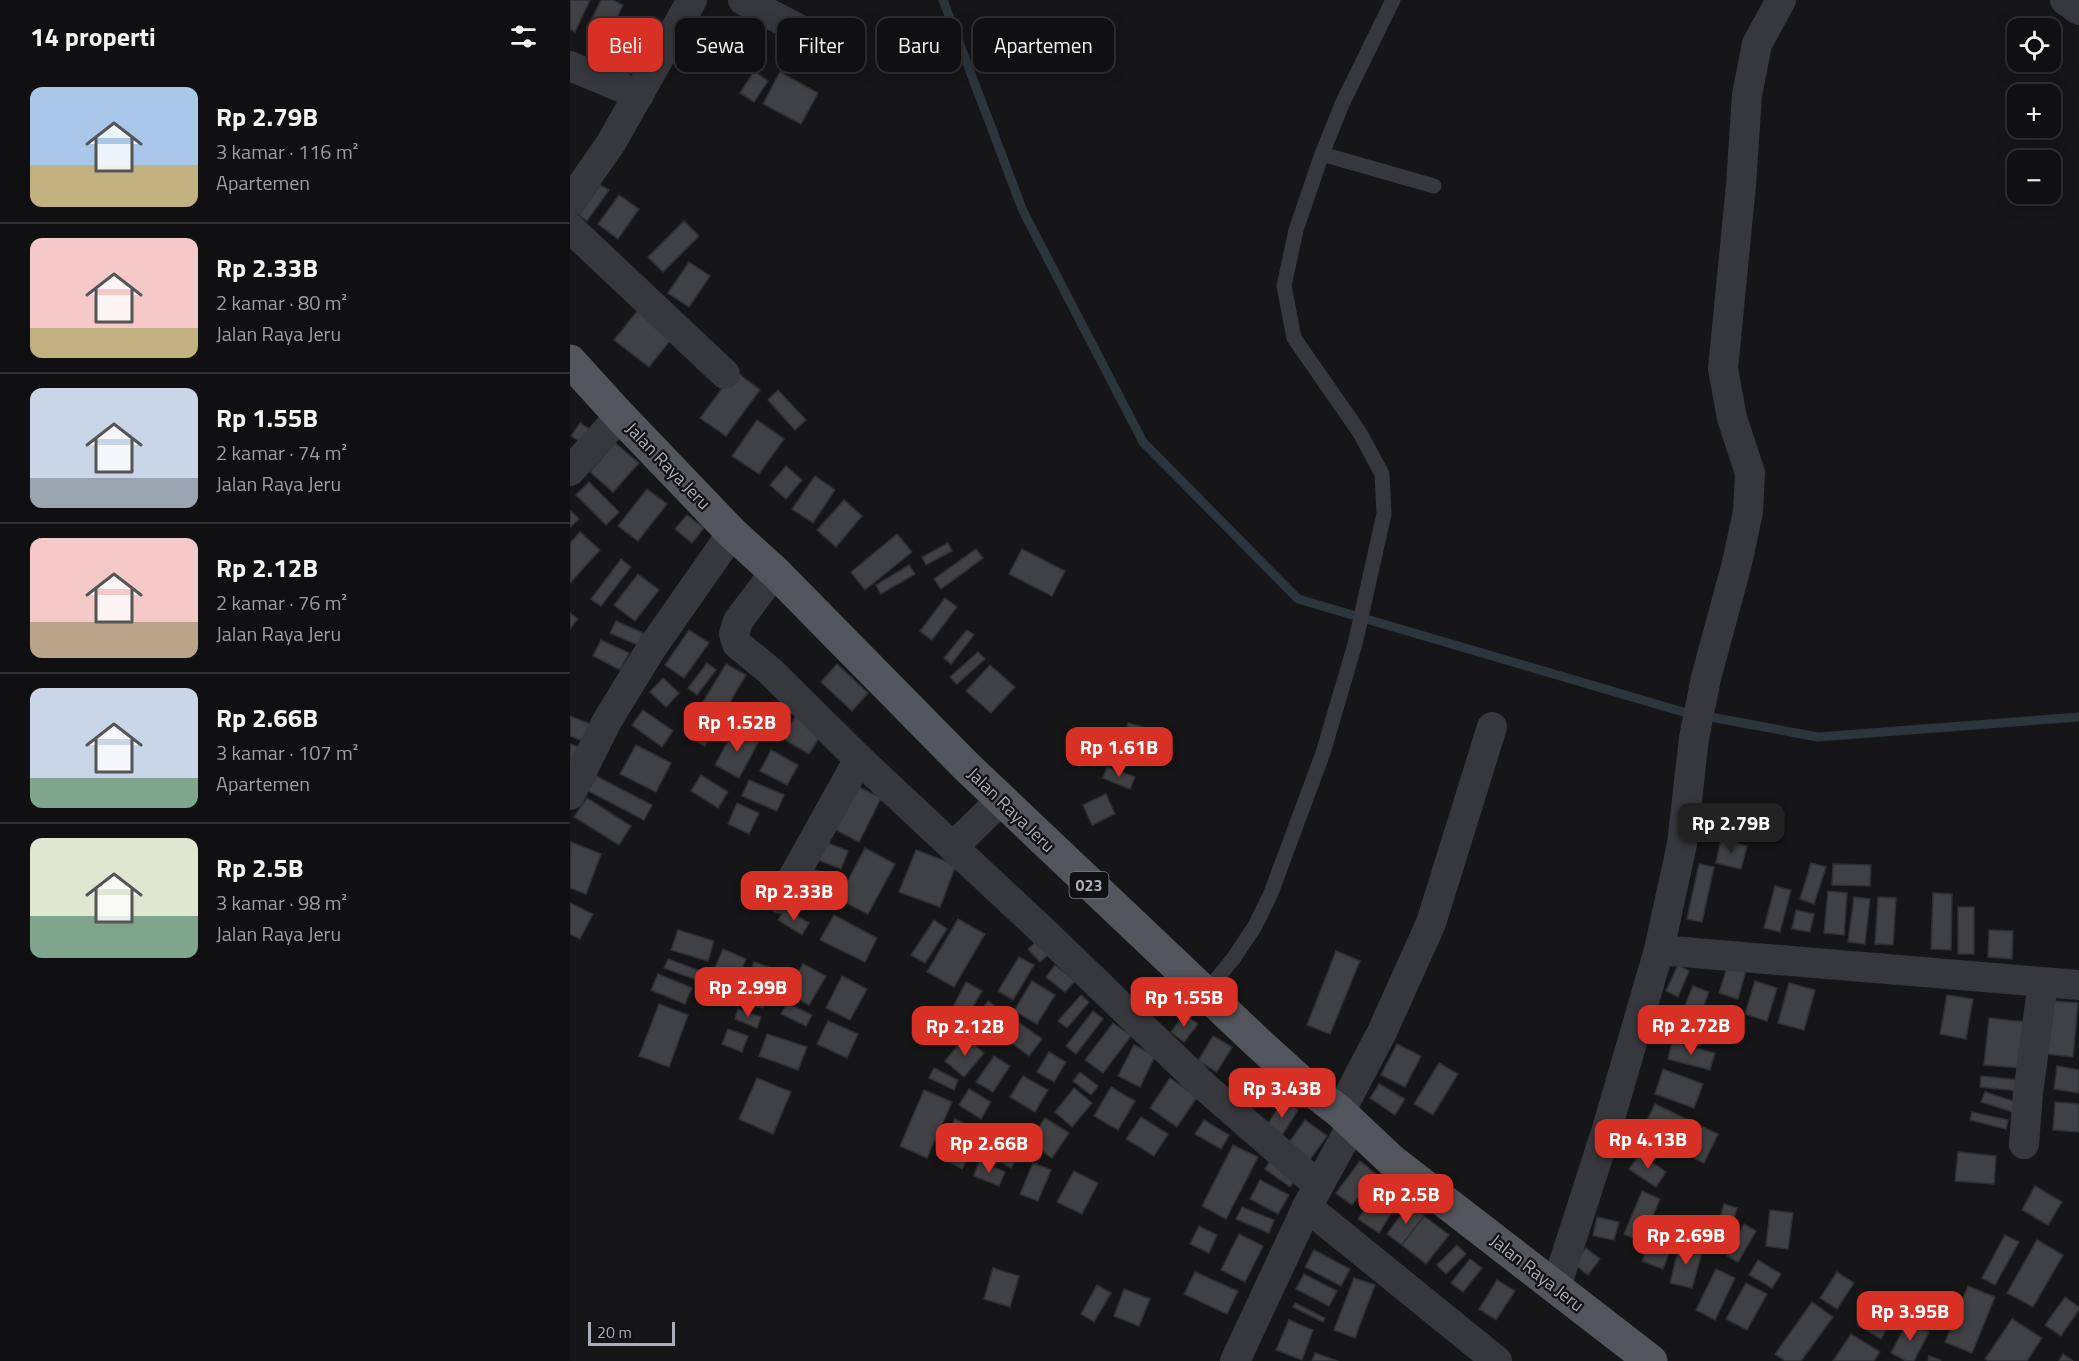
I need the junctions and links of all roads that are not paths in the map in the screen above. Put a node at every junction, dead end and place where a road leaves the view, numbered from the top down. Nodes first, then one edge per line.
1 (692, 0) edge
2 (743, 0) edge
3 (1393, 0) edge
4 (1781, 0) edge
5 (2065, 0) edge
6 (2079, 10) edge
7 (778, 18) edge
8 (570, 66) edge
9 (639, 95) junction
10 (1323, 154) junction
11 (1434, 186) dead end
12 (570, 202) edge
13 (570, 228) edge
14 (570, 361) edge
15 (725, 374) dead end
16 (620, 416) junction
17 (570, 471) edge
18 (732, 533) junction
19 (775, 572) junction
20 (1492, 728) dead end
21 (859, 759) junction
22 (570, 795) edge
23 (1001, 800) junction
24 (953, 847) junction
25 (781, 899) dead end
26 (1659, 950) junction
27 (2043, 982) junction
28 (2079, 985) edge
29 (1205, 993) junction
30 (1346, 1119) junction
31 (2024, 1144) dead end
32 (1313, 1196) junction
33 (1556, 1287) junction
34 (1235, 1361) edge
35 (1497, 1361) edge
36 (1651, 1361) edge

1 - 9 street
2 - 7 street
3 - 10 lane
4 - 26 street
5 - 6 street
8 - 9 street
9 - 12 street
10 - 11 lane
10 - 29 lane
13 - 15 street
14 - 16 main road, Jalan Raya Jeru / 023
16 - 17 street
16 - 18 main road, Jalan Raya Jeru / 023
18 - 19 main road, Jalan Raya Jeru / 023
18 - 22 street
19 - 21 street
19 - 23 main road, Jalan Raya Jeru / 023
20 - 30 street
21 - 24 street
21 - 25 street
23 - 24 street
23 - 29 main road, Jalan Raya Jeru / 023
24 - 32 street
26 - 27 street
26 - 33 street
27 - 28 street
27 - 31 street
29 - 30 main road, Jalan Raya Jeru / 023
30 - 32 street
30 - 33 main road, Jalan Raya Jeru / 023
32 - 34 street
32 - 35 street
33 - 36 main road, Jalan Raya Jeru / 023

